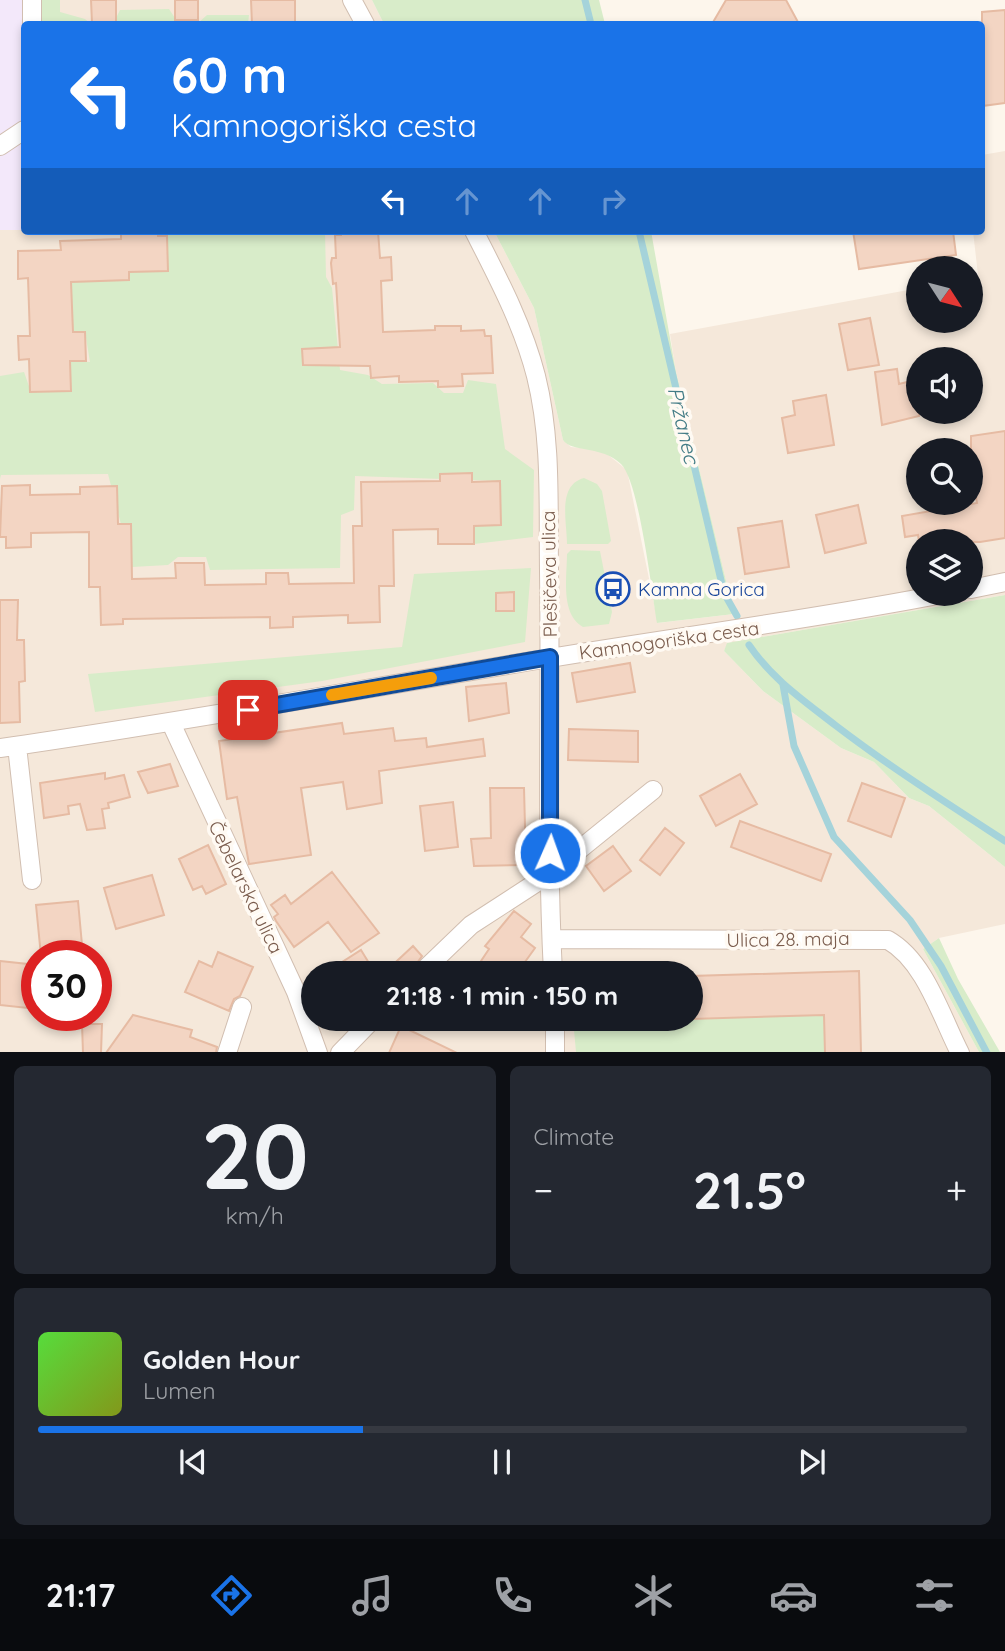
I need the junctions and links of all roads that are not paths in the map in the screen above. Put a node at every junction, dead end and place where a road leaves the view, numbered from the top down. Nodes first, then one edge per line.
1 (32, 0) edge
2 (352, 0) edge
3 (32, 21) edge
4 (363, 21) edge
5 (21, 132) edge
6 (0, 146) edge
7 (476, 235) edge
8 (1005, 582) edge
9 (983, 587) edge
10 (906, 600) edge
11 (550, 657) junction
12 (171, 723) junction
13 (8, 747) edge
14 (653, 790) dead end
15 (548, 875) junction
16 (32, 880) dead end
17 (552, 939) junction
18 (434, 961) edge
19 (553, 961) edge
20 (242, 1007) dead end
21 (361, 1031) edge
22 (555, 1031) edge
23 (227, 1052) edge
24 (318, 1052) edge
25 (340, 1052) edge
26 (555, 1052) edge
27 (960, 1052) edge

1 - 3 street
2 - 4 street
5 - 6 street
7 - 11 street, Plešičeva ulica
8 - 9 street
10 - 11 street, Kamnogoriška cesta
11 - 12 street, Kamnogoriška cesta
11 - 15 street, Plešičeva ulica
12 - 13 street, Kamnogoriška cesta
12 - 24 street, Čebelarska ulica
13 - 16 street, Kamnogoriška cesta
14 - 15 street
15 - 17 street, Plešičeva ulica
15 - 18 street
17 - 19 street, Plešičeva ulica
17 - 27 street, Ulica 28. maja
20 - 23 street
21 - 25 street
22 - 26 street

